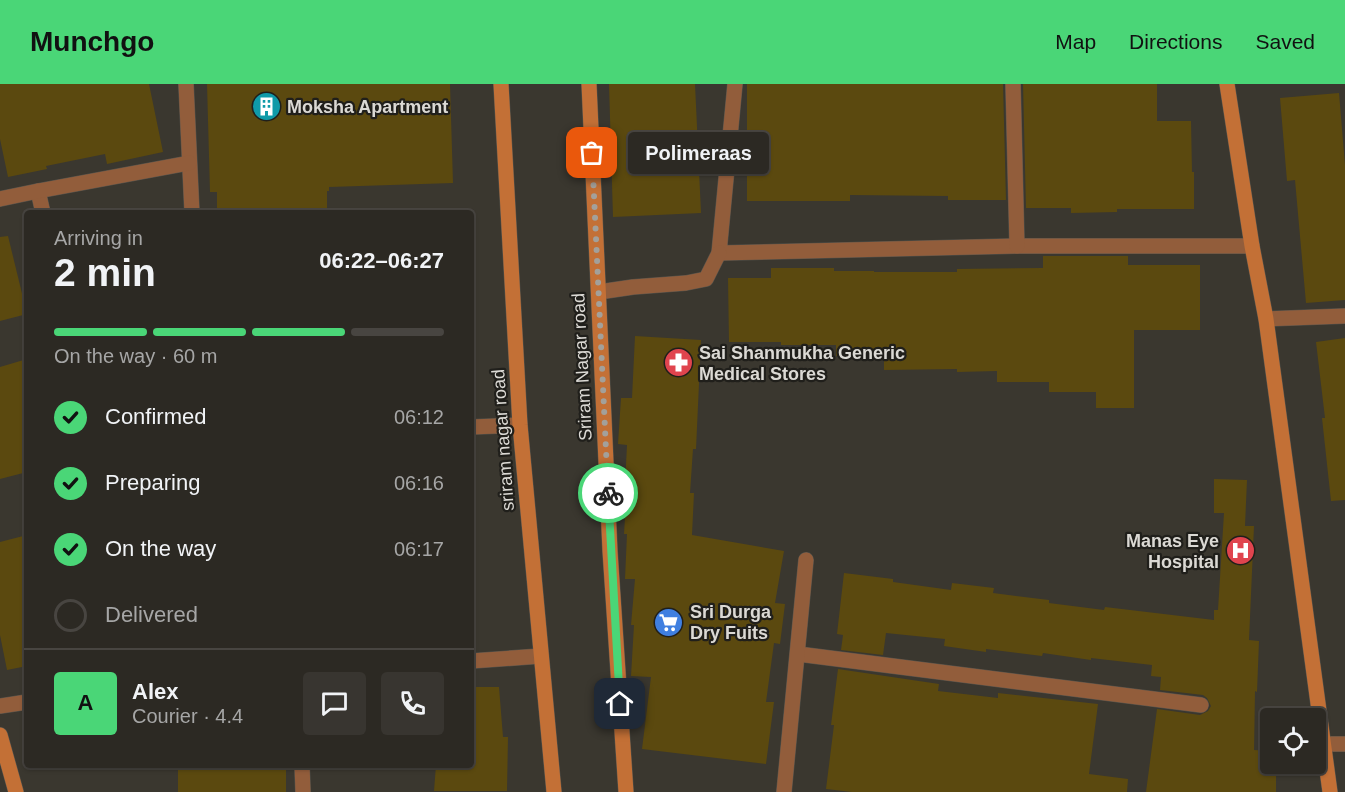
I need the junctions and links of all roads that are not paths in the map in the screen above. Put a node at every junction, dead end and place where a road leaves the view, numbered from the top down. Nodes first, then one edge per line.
1 (186, 84) edge
2 (501, 84) edge
3 (589, 84) edge
4 (735, 84) edge
5 (1013, 84) edge
6 (1227, 84) edge
7 (189, 163) junction
8 (38, 190) junction
9 (0, 199) edge
10 (42, 210) edge
11 (192, 210) edge
12 (1017, 246) junction
13 (1252, 246) junction
14 (719, 253) junction
15 (598, 292) junction
16 (1345, 316) edge
17 (1266, 320) junction
18 (520, 425) junction
19 (474, 427) edge
20 (806, 561) dead end
21 (798, 654) junction
22 (541, 656) junction
23 (474, 661) edge
24 (24, 702) edge
25 (1201, 705) dead end
26 (0, 706) edge
27 (1318, 708) edge
28 (0, 735) edge
29 (1326, 744) edge
30 (1345, 744) edge
31 (1326, 765) edge
32 (302, 768) edge
33 (16, 792) edge
34 (303, 792) edge
35 (554, 792) edge
36 (626, 792) edge
37 (784, 792) edge
38 (1330, 792) edge

1 - 7 street
2 - 18 main road, sriram nagar road
3 - 15 main road, Sriram Nagar road
4 - 14 street
5 - 12 street
6 - 13 main road
7 - 8 street
7 - 11 street
8 - 9 street
8 - 10 street
12 - 13 street
12 - 14 street
13 - 17 main road
14 - 15 street
15 - 36 main road, Sriram Nagar road
16 - 17 street
17 - 27 main road
18 - 19 street
18 - 22 main road, sriram nagar road
20 - 21 street
21 - 25 street
21 - 37 street
22 - 23 street
22 - 35 main road, sriram nagar road
24 - 26 street
28 - 33 main road
29 - 30 street
31 - 38 main road
32 - 34 street

